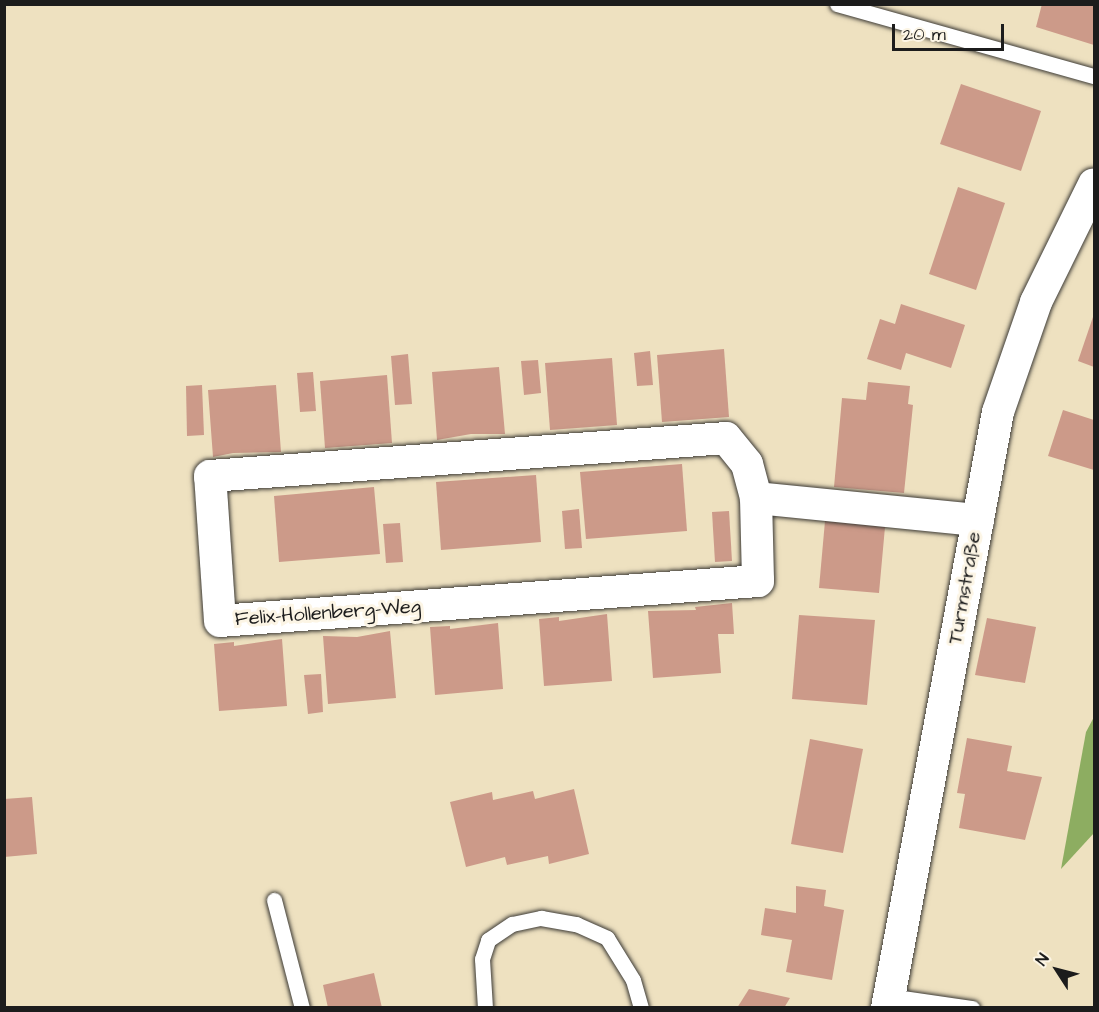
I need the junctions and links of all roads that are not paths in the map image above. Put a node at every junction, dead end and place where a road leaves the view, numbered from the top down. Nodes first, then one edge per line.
1 (837, 4) edge
2 (1095, 76) edge
3 (1095, 184) edge
4 (756, 498) junction
5 (978, 520) junction
6 (274, 900) dead end
7 (888, 1002) edge
8 (302, 1008) edge
9 (485, 1008) edge
10 (641, 1008) edge
11 (972, 1008) edge

1 - 2 lane
3 - 5 street, Turmstraße
4 - 4 street, Felix-Hollenberg-Weg
4 - 5 street
5 - 7 street, Turmstraße
6 - 8 lane
7 - 11 lane
9 - 10 lane

